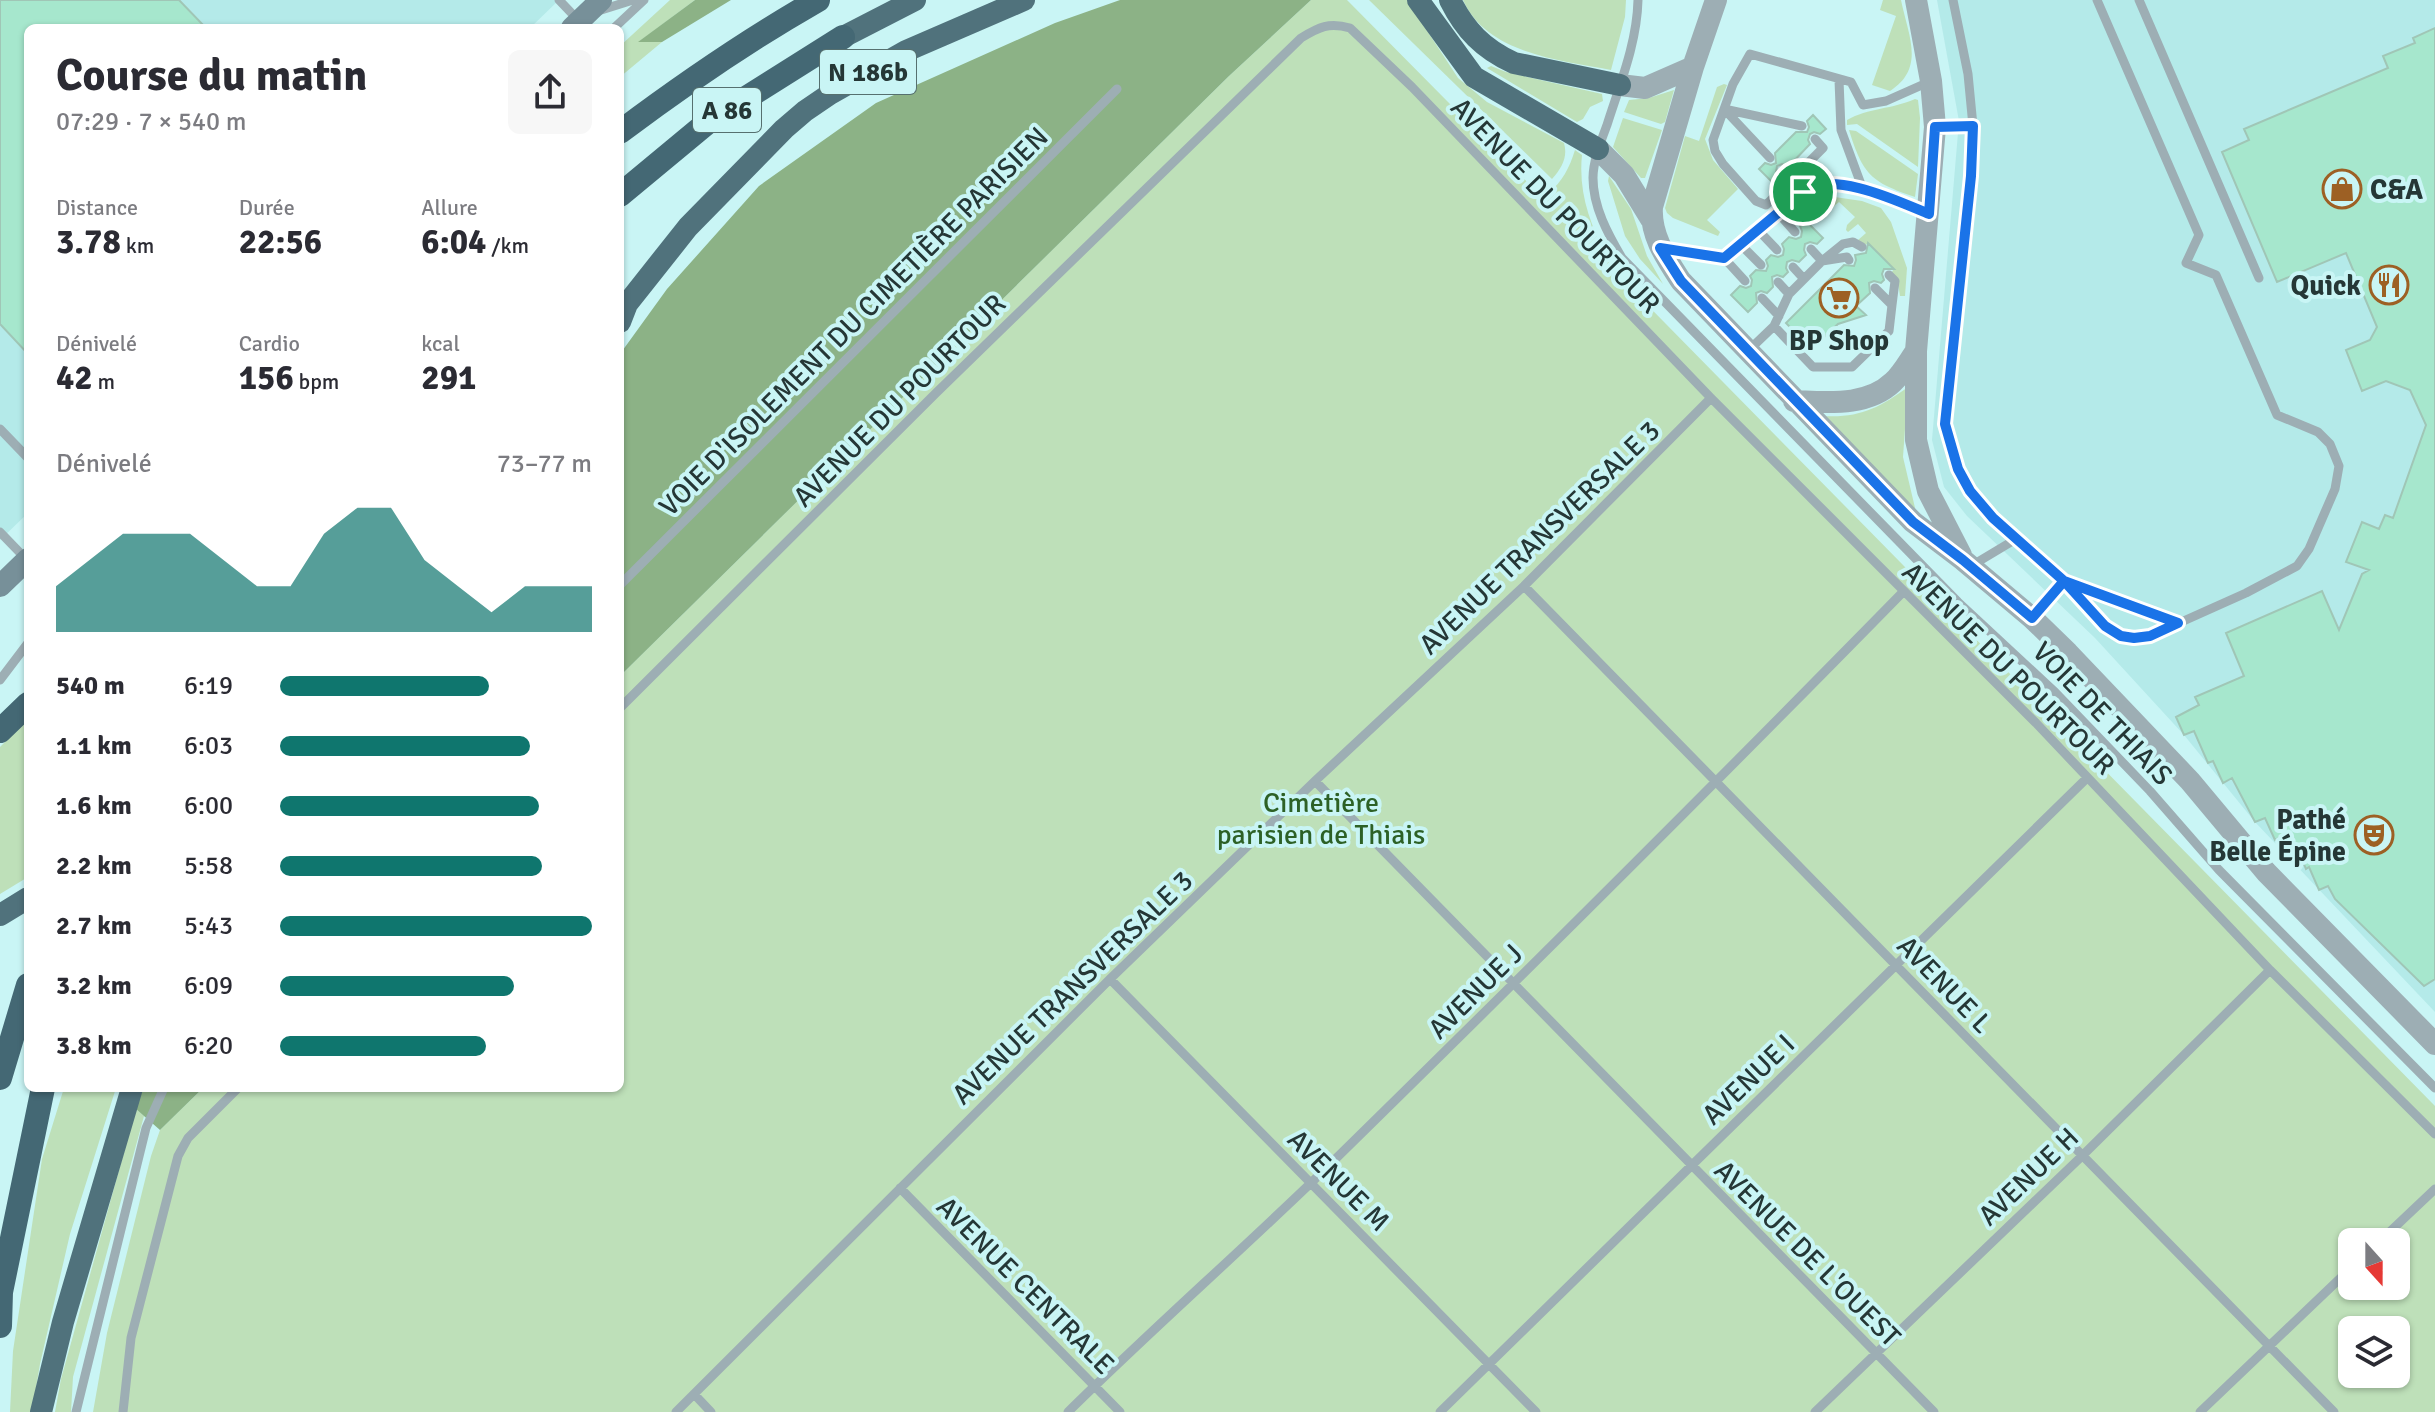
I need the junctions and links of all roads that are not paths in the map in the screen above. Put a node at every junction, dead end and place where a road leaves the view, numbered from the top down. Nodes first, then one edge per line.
1 (559, 0) edge
2 (633, 0) edge
3 (644, 0) edge
4 (818, 0) edge
5 (915, 0) edge
6 (1024, 0) edge
7 (1418, 0) edge
8 (1450, 0) edge
9 (1638, 0) edge
10 (1716, 0) edge
11 (1916, 0) edge
12 (1953, 0) edge
13 (2097, 0) edge
14 (2139, 0) edge
15 (584, 16) edge
16 (618, 24) edge
17 (843, 37) joint
18 (1693, 67) junction
19 (1839, 80) junction
20 (1931, 81) junction
21 (1620, 85) junction
22 (1117, 89) dead end
23 (1724, 109) junction
24 (1802, 126) dead end
25 (1973, 126) junction
26 (1935, 127) junction
27 (624, 129) edge
28 (1815, 139) dead end
29 (1598, 149) junction
30 (1770, 158) dead end
31 (1783, 171) dead end
32 (1792, 180) junction
33 (1862, 187) junction
34 (624, 192) edge
35 (1803, 192) junction
36 (1778, 213) junction
37 (1929, 214) junction
38 (1651, 219) junction
39 (1758, 230) junction
40 (1795, 232) dead end
41 (1740, 244) junction
42 (1862, 247) dead end
43 (1660, 248) junction
44 (1811, 249) dead end
45 (1777, 250) dead end
46 (1724, 258) junction
47 (1849, 260) dead end
48 (1822, 261) junction
49 (1761, 265) dead end
50 (1793, 267) dead end
51 (1889, 275) dead end
52 (2259, 278) dead end
53 (1804, 279) junction
54 (1745, 281) dead end
55 (1778, 282) dead end
56 (1875, 288) dead end
57 (1789, 294) junction
58 (1762, 298) dead end
59 (1892, 305) junction
60 (624, 308) edge
61 (1777, 321) junction
62 (1749, 350) junction
63 (1916, 351) junction
64 (1711, 398) junction
65 (1794, 401) junction
66 (0, 429) edge
67 (24, 454) edge
68 (0, 532) edge
69 (2016, 539) junction
70 (24, 555) edge
71 (24, 563) edge
72 (1967, 563) junction
73 (624, 581) edge
74 (2064, 581) junction
75 (0, 586) edge
76 (1524, 586) junction
77 (1903, 592) junction
78 (2032, 618) junction
79 (2178, 623) junction
80 (24, 648) edge
81 (0, 680) edge
82 (624, 704) edge
83 (24, 708) edge
84 (0, 731) edge
85 (2087, 778) junction
86 (1315, 781) junction
87 (1716, 782) junction
88 (24, 900) edge
89 (0, 915) edge
90 (1896, 965) junction
91 (2270, 970) junction
92 (1110, 979) junction
93 (1513, 984) junction
94 (24, 998) edge
95 (2435, 1044) edge
96 (0, 1078) edge
97 (2435, 1088) edge
98 (42, 1092) edge
99 (131, 1092) edge
100 (162, 1092) edge
101 (234, 1092) edge
102 (2435, 1134) edge
103 (2082, 1156) junction
104 (1692, 1166) junction
105 (1310, 1183) junction
106 (900, 1188) junction
107 (2435, 1189) edge
108 (2394, 1228) edge
109 (2338, 1280) edge
110 (0, 1326) edge
111 (2268, 1345) junction
112 (1875, 1352) junction
113 (1489, 1365) junction
114 (1095, 1386) junction
115 (694, 1394) junction
116 (41, 1412) edge
117 (76, 1412) edge
118 (123, 1412) edge
119 (676, 1412) edge
120 (711, 1412) edge
121 (1068, 1412) edge
122 (1120, 1412) edge
123 (1440, 1412) edge
124 (1536, 1412) edge
125 (1815, 1412) edge
126 (1934, 1412) edge
127 (2200, 1412) edge
128 (2334, 1412) edge

1 - 15 lane
2 - 15 lane
3 - 16 lane
4 - 27 highway, A 86
5 - 17 highway
6 - 60 highway, N 186b
7 - 29 highway
8 - 21 highway
9 - 21 lane, VOIE DE THIAIS
10 - 18 street
11 - 20 street
12 - 25 lane
13 - 79 lane
14 - 52 lane
17 - 34 highway, A 86
18 - 21 street
18 - 38 street
19 - 20 lane
19 - 23 lane
19 - 33 lane
20 - 26 street
21 - 29 lane, VOIE DE THIAIS
22 - 73 lane, VOIE D'ISOLEMENT DU CIMETIÈRE PARISIEN
23 - 24 lane
23 - 30 lane
23 - 32 lane
25 - 26 lane
25 - 69 lane
26 - 37 street
28 - 32 lane
29 - 38 street
29 - 97 lane, VOIE DE THIAIS
31 - 32 lane
32 - 35 lane
33 - 35 lane
33 - 37 lane
35 - 36 lane
36 - 39 lane
36 - 40 lane
37 - 63 street
38 - 43 street
39 - 41 lane
39 - 45 lane
41 - 46 lane
41 - 49 lane
42 - 48 lane
43 - 46 lane
43 - 62 street
44 - 48 lane
46 - 54 lane
47 - 48 lane
48 - 53 lane
50 - 53 lane
51 - 59 lane
53 - 57 lane
55 - 57 lane
56 - 59 lane
57 - 61 lane
58 - 61 lane
59 - 61 lane
61 - 62 lane
62 - 65 street
63 - 65 street
63 - 72 street
64 - 76 lane, AVENUE TRANSVERSALE 3
64 - 77 lane, AVENUE DU POURTOUR
64 - 82 lane, AVENUE DU POURTOUR
65 - 72 street
66 - 67 lane
68 - 70 lane
69 - 72 lane
69 - 74 lane
71 - 75 main road
72 - 78 street
74 - 78 lane
74 - 79 lane
74 - 79 lane
76 - 86 lane, AVENUE TRANSVERSALE 3
76 - 87 lane, AVENUE L
77 - 85 lane, AVENUE DU POURTOUR
77 - 87 lane, AVENUE J
78 - 95 street
80 - 81 lane
83 - 84 highway
85 - 90 lane, AVENUE I
85 - 91 lane, AVENUE DU POURTOUR
86 - 92 lane, AVENUE TRANSVERSALE 3
86 - 93 lane, AVENUE DE L'OUEST
87 - 90 lane, AVENUE L
87 - 93 lane, AVENUE J
88 - 89 highway
90 - 103 lane, AVENUE L
90 - 104 lane, AVENUE I
91 - 102 lane, AVENUE DU POURTOUR
91 - 103 lane, AVENUE H
92 - 105 lane, AVENUE M
92 - 106 lane, AVENUE TRANSVERSALE 3
93 - 104 lane, AVENUE DE L'OUEST
93 - 105 lane, AVENUE J
94 - 96 highway
98 - 110 highway
99 - 116 highway
100 - 117 lane
101 - 118 lane
103 - 111 lane, AVENUE L
103 - 112 lane, AVENUE H
104 - 112 lane, AVENUE DE L'OUEST
104 - 113 lane, AVENUE I
105 - 113 lane, AVENUE M
105 - 114 lane, AVENUE J
106 - 114 lane, AVENUE CENTRALE
106 - 115 lane, AVENUE TRANSVERSALE 3
107 - 108 lane
109 - 111 lane
111 - 127 lane
111 - 128 lane, AVENUE L
112 - 125 lane, AVENUE H
112 - 126 lane, AVENUE DE L'OUEST
113 - 123 lane, AVENUE I
113 - 124 lane, AVENUE M
114 - 121 lane, AVENUE J
114 - 122 lane, AVENUE CENTRALE
115 - 119 lane, AVENUE TRANSVERSALE 3
115 - 120 lane

